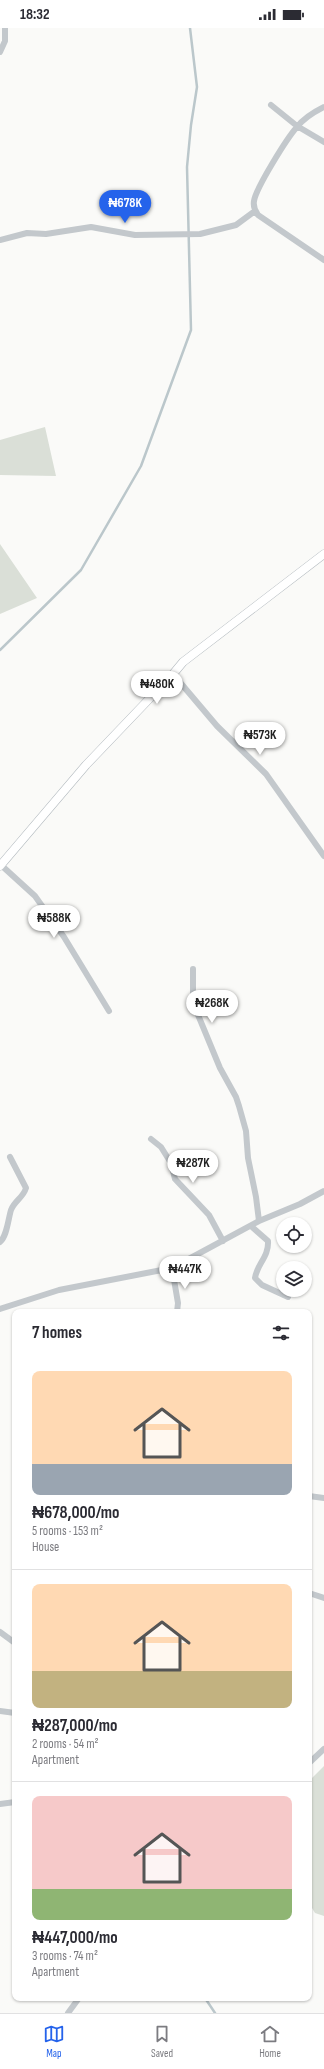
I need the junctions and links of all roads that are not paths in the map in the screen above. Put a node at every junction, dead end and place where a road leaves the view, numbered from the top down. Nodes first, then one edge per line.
1 (5, 28) edge
2 (0, 52) edge
3 (271, 105) dead end
4 (324, 107) edge
5 (297, 126) junction
6 (324, 142) edge
7 (255, 211) junction
8 (0, 240) edge
9 (324, 260) edge
10 (324, 554) edge
11 (173, 674) junction
12 (324, 856) edge
13 (0, 866) edge
14 (193, 968) dead end
15 (110, 1011) dead end
16 (151, 1139) dead end
17 (10, 1157) dead end
18 (324, 1191) edge
19 (259, 1221) junction
20 (251, 1226) junction
21 (223, 1240) junction
22 (0, 1242) edge
23 (172, 1268) junction
24 (276, 1291) edge
25 (0, 1309) edge
26 (177, 1309) edge
27 (312, 1496) edge
28 (324, 1498) edge
29 (312, 1594) edge
30 (324, 1598) edge
31 (0, 1632) edge
32 (12, 1641) edge
33 (0, 1711) edge
34 (12, 1713) edge
35 (324, 1749) edge
36 (312, 1760) edge
37 (12, 1802) edge
38 (0, 1804) edge
39 (77, 2001) edge
40 (68, 2013) edge

1 - 2 street
3 - 5 street
4 - 5 street
5 - 6 street
5 - 7 street
7 - 8 street
7 - 9 street
10 - 11 main road
11 - 12 street
11 - 13 main road
13 - 15 street
14 - 19 street
16 - 21 street
17 - 22 street
18 - 19 street
19 - 20 street
20 - 21 street
20 - 24 street
21 - 23 street
23 - 25 street
23 - 26 street
27 - 28 street
29 - 30 street
31 - 32 street
33 - 34 street
35 - 36 street
37 - 38 street
39 - 40 street

